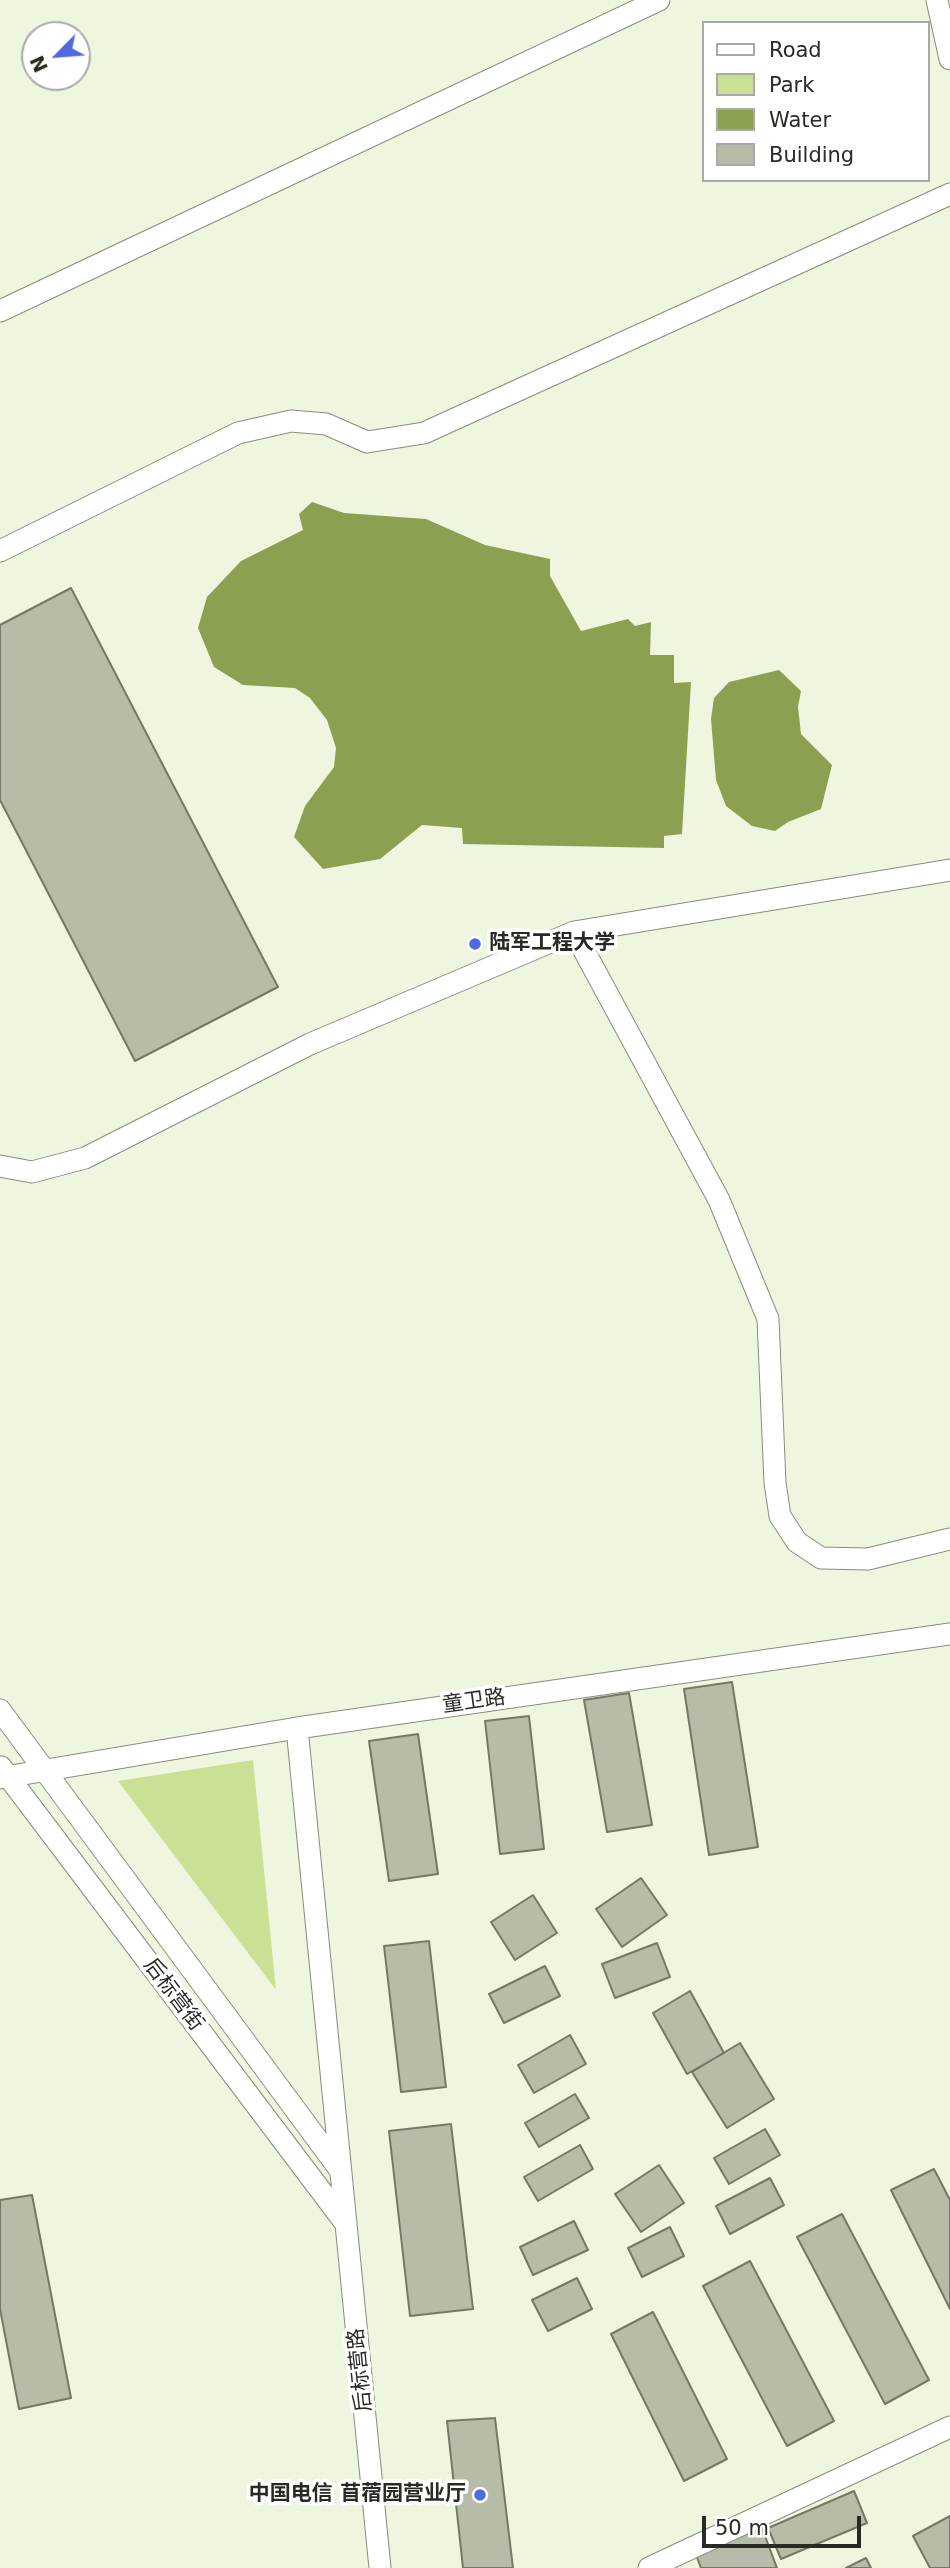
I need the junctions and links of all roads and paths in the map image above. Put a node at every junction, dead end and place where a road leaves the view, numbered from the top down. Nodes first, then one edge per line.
1 (659, 0) edge
2 (937, 0) edge
3 (950, 59) edge
4 (950, 194) edge
5 (0, 311) edge
6 (0, 551) edge
7 (950, 870) edge
8 (574, 932) junction
9 (0, 1166) edge
10 (950, 1539) edge
11 (950, 1634) edge
12 (0, 1710) edge
13 (297, 1728) junction
14 (43, 1770) junction
15 (3, 1773) edge
16 (342, 2172) junction
17 (346, 2224) junction
18 (950, 2427) edge
19 (380, 2568) edge
20 (649, 2568) edge

1 - 5 street
2 - 3 street
4 - 6 street
7 - 8 street
8 - 9 street
8 - 10 street
11 - 13 street, 童卫路
12 - 14 street, 后标营街
13 - 14 street, 童卫路
13 - 16 street, 后标营路
14 - 15 street, 童卫路
14 - 16 street, 后标营街
15 - 17 street, 后标营街
16 - 17 street, 后标营路
17 - 19 street, 后标营路
18 - 20 street

